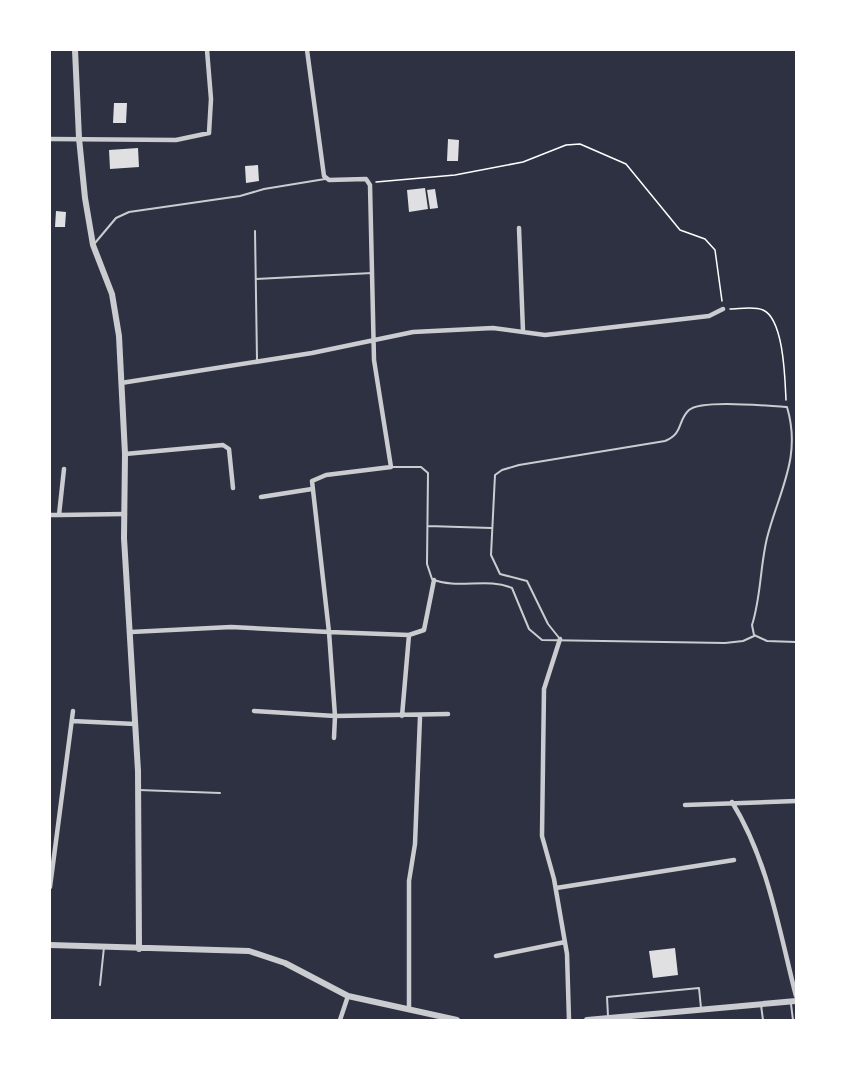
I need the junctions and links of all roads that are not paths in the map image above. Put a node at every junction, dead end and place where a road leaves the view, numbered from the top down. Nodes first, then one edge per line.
1 (75, 50) edge
2 (207, 50) edge
3 (307, 50) edge
4 (79, 138) junction
5 (50, 139) edge
6 (325, 179) junction
7 (519, 228) dead end
8 (255, 231) dead end
9 (93, 245) junction
10 (372, 273) junction
11 (256, 279) junction
12 (723, 309) road end
13 (523, 331) junction
14 (374, 340) junction
15 (256, 360) junction
16 (121, 382) junction
17 (125, 454) junction
18 (390, 467) junction
19 (64, 469) dead end
20 (233, 488) dead end
21 (312, 489) junction
22 (261, 497) dead end
23 (125, 514) junction
24 (50, 515) edge
25 (59, 515) junction
26 (428, 526) junction
27 (491, 528) junction
28 (434, 580) junction
29 (131, 632) junction
30 (329, 632) junction
31 (409, 635) junction
32 (754, 635) junction
33 (560, 639) junction
34 (796, 642) edge
35 (74, 711) dead end
36 (254, 711) dead end
37 (447, 714) dead end
38 (402, 716) junction
39 (335, 717) junction
40 (420, 717) junction
41 (72, 721) junction
42 (135, 723) junction
43 (334, 738) dead end
44 (138, 790) junction
45 (220, 793) dead end
46 (796, 801) edge
47 (732, 802) junction
48 (685, 805) dead end
49 (50, 838) edge
50 (56, 839) junction
51 (734, 860) dead end
52 (50, 887) edge
53 (556, 888) junction
54 (565, 942) junction
55 (50, 945) edge
56 (104, 947) junction
57 (140, 949) junction
58 (496, 956) dead end
59 (100, 985) dead end
60 (348, 996) junction
61 (796, 996) edge
62 (794, 1001) edge
63 (761, 1005) junction
64 (409, 1010) junction
65 (701, 1011) junction
66 (653, 1018) edge
67 (609, 1019) junction
68 (340, 1020) edge
69 (457, 1020) edge
70 (569, 1020) edge
71 (587, 1020) edge
72 (763, 1020) edge
73 (794, 1020) edge

1 - 4 street
2 - 4 street
3 - 6 street
4 - 5 street
4 - 9 street
6 - 9 lane
6 - 10 street
7 - 13 street
8 - 11 lane
9 - 16 street
10 - 11 lane
10 - 14 street
11 - 15 lane
12 - 13 street
13 - 14 street
14 - 15 street
14 - 18 street
15 - 16 street
16 - 17 street
17 - 20 street
17 - 23 street
18 - 21 street
18 - 26 lane
19 - 25 street
21 - 22 street
21 - 30 street
23 - 25 street
23 - 29 street
24 - 25 street
26 - 27 lane
26 - 28 lane
27 - 32 lane
27 - 33 lane
28 - 31 street
28 - 33 lane
29 - 30 street
29 - 42 street
30 - 31 street
30 - 39 street
31 - 38 street
32 - 33 lane
32 - 34 lane
33 - 53 street
35 - 41 street
36 - 39 street
37 - 40 street
38 - 39 street
38 - 40 street
39 - 43 street
40 - 64 street
41 - 42 street
41 - 50 street
42 - 44 street
44 - 45 lane
44 - 57 street
46 - 47 street
47 - 48 street
47 - 61 street
49 - 50 street
50 - 52 street
51 - 53 street
53 - 54 street
54 - 58 street
54 - 70 street
55 - 56 street
56 - 57 street
56 - 59 lane
57 - 60 street
60 - 64 street
60 - 68 street
62 - 63 street
62 - 73 lane
63 - 65 street
63 - 72 lane
64 - 69 street
65 - 66 street
65 - 67 lane
66 - 67 street
67 - 71 street

